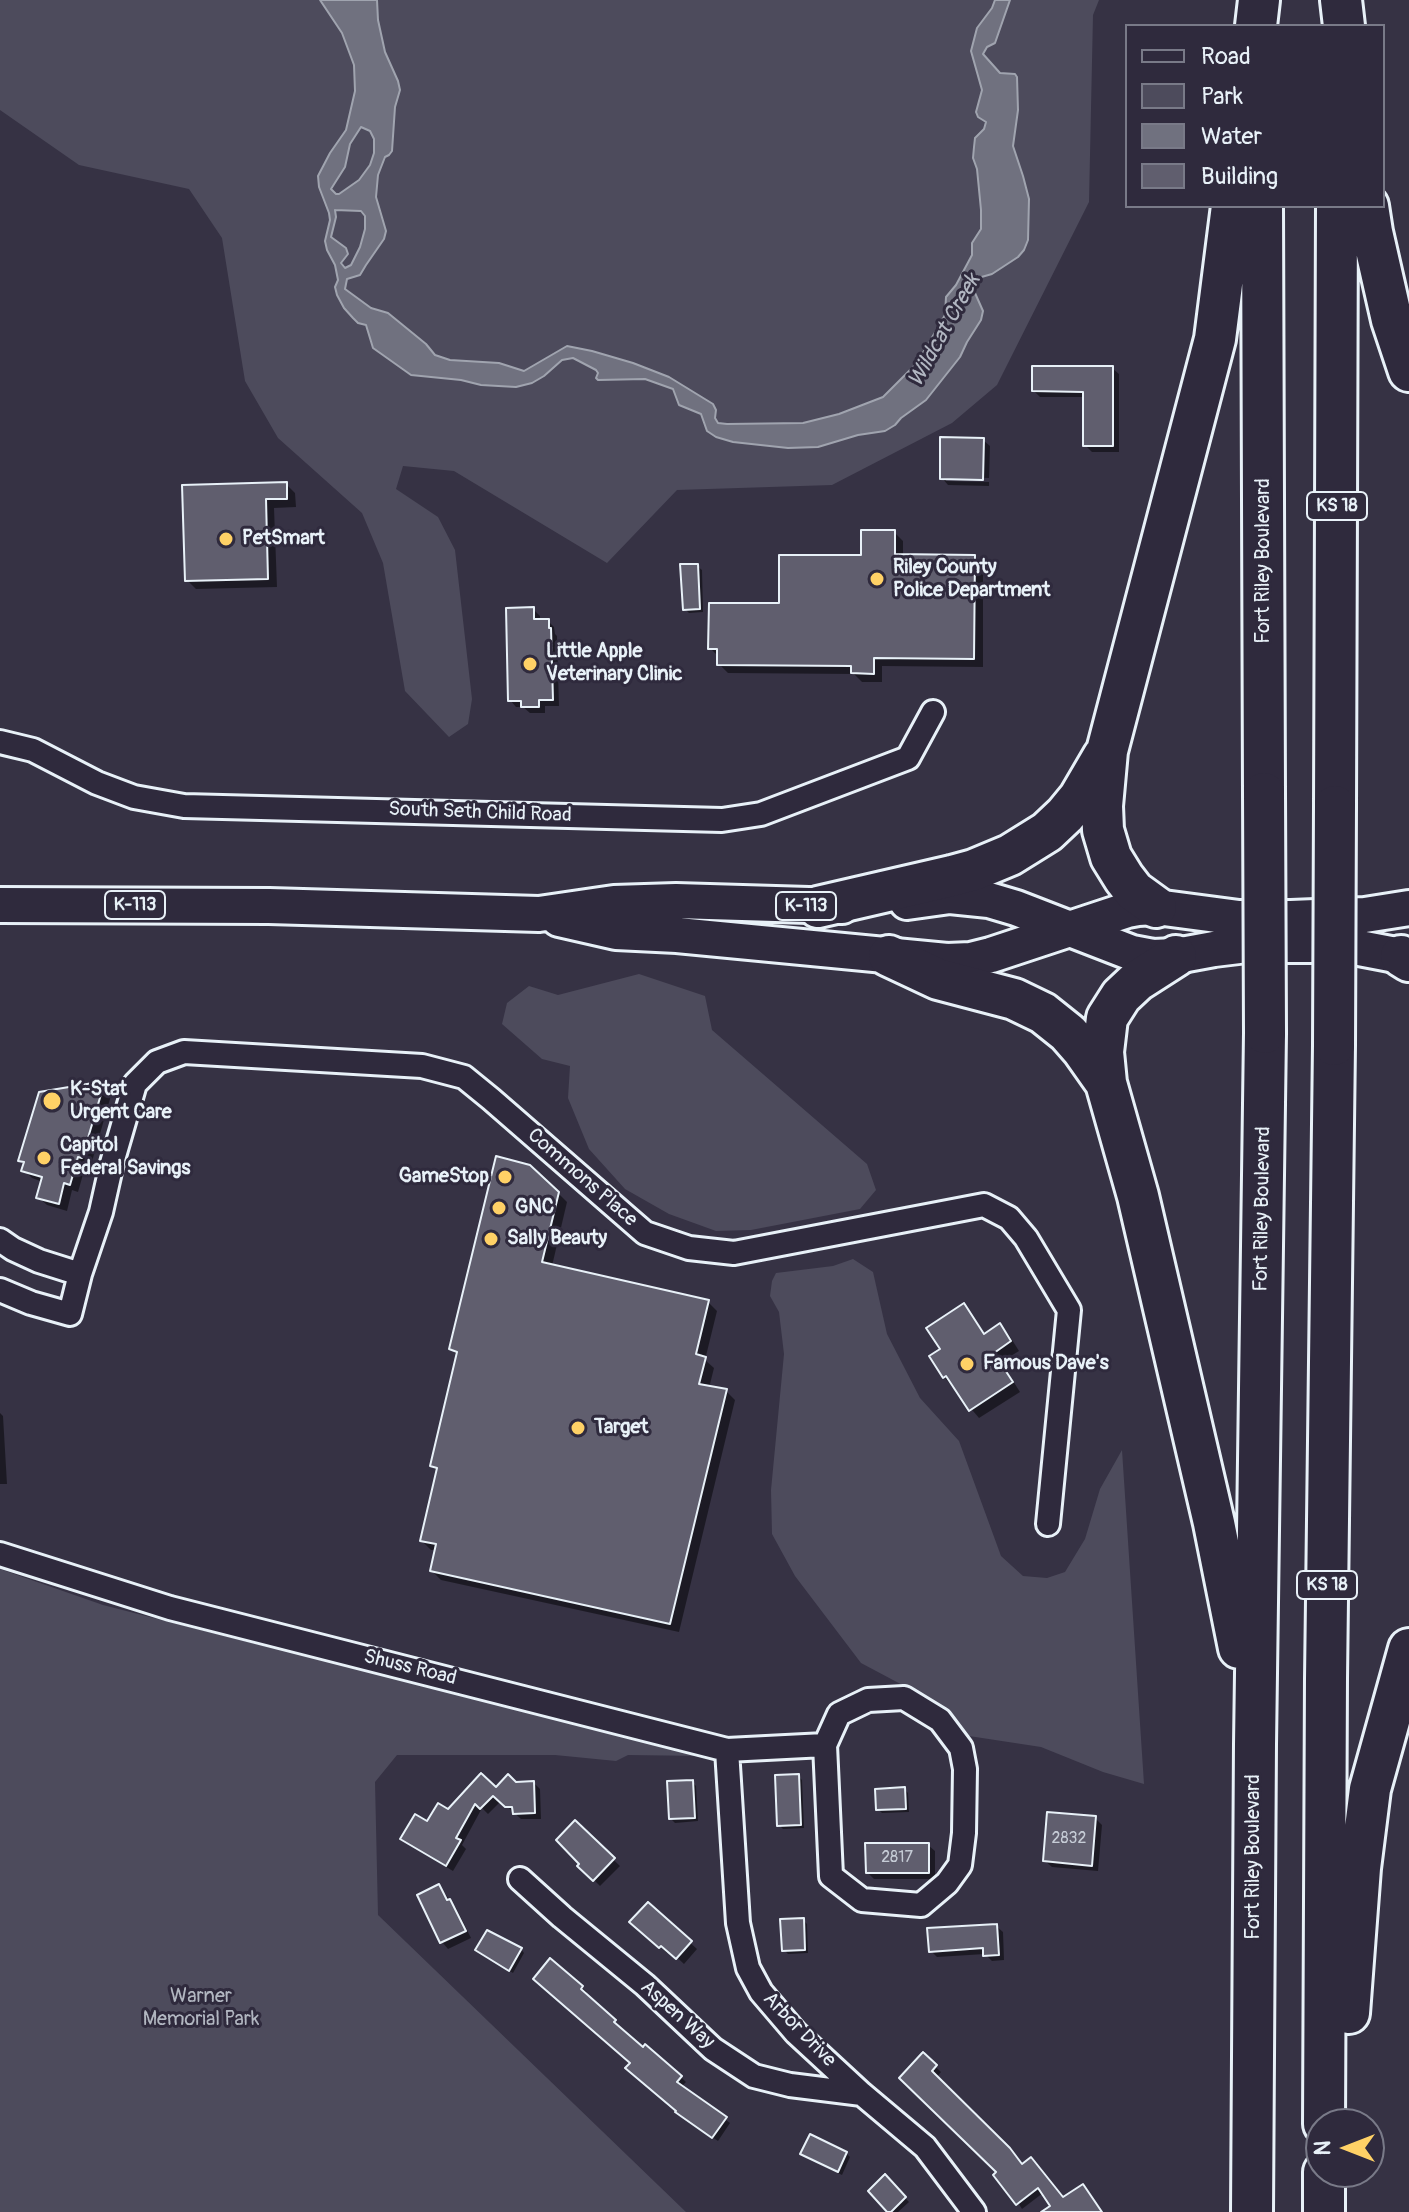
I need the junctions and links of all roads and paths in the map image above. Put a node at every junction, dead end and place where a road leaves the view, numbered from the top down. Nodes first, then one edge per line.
1 (1260, 0) edge
2 (1339, 0) edge
3 (1258, 24) edge
4 (1338, 24) edge
5 (1344, 24) edge
6 (1232, 208) edge
7 (1262, 208) edge
8 (1337, 208) edge
9 (1368, 208) edge
10 (1409, 371) edge
11 (933, 712) dead end
12 (0, 742) edge
13 (1107, 751) junction
14 (0, 905) edge
15 (818, 907) junction
16 (1156, 907) junction
17 (1409, 908) edge
18 (539, 914) junction
19 (1067, 929) junction
20 (889, 956) junction
21 (1176, 956) junction
22 (1405, 958) edge
23 (1106, 1083) junction
24 (0, 1240) edge
25 (80, 1274) junction
26 (0, 1290) edge
27 (1048, 1524) dead end
28 (0, 1554) edge
29 (1409, 1649) edge
30 (1255, 1744) junction
31 (825, 1745) junction
32 (727, 1750) junction
33 (520, 1879) dead end
34 (862, 2094) junction
35 (1324, 2108) edge
36 (1339, 2108) edge
37 (974, 2212) edge
38 (1252, 2212) edge

1 - 3 highway
2 - 4 highway
2 - 5 highway
6 - 13 highway
7 - 30 highway, Fort Riley Boulevard, bridge
8 - 35 highway, KS 18, bridge
9 - 10 highway
11 - 12 street, South Seth Child Road
13 - 15 highway
13 - 16 highway
14 - 18 main road, K-113
15 - 18 main road, K-113
15 - 19 main road, K-113
16 - 17 main road, K-113
16 - 19 main road, K-113
18 - 20 main road, K-113
19 - 20 main road, K-113
19 - 21 main road, K-113
20 - 23 highway
21 - 22 main road, K-113
21 - 23 highway
23 - 30 highway
24 - 25 street
25 - 26 street, Commons Place
25 - 27 street, Commons Place
28 - 32 street, Shuss Road
29 - 36 highway
30 - 38 highway, Fort Riley Boulevard
31 - 31 street
31 - 32 street, Shuss Road
32 - 34 street, Arbor Drive
33 - 34 street, Aspen Way
34 - 37 street, Arbor Drive

